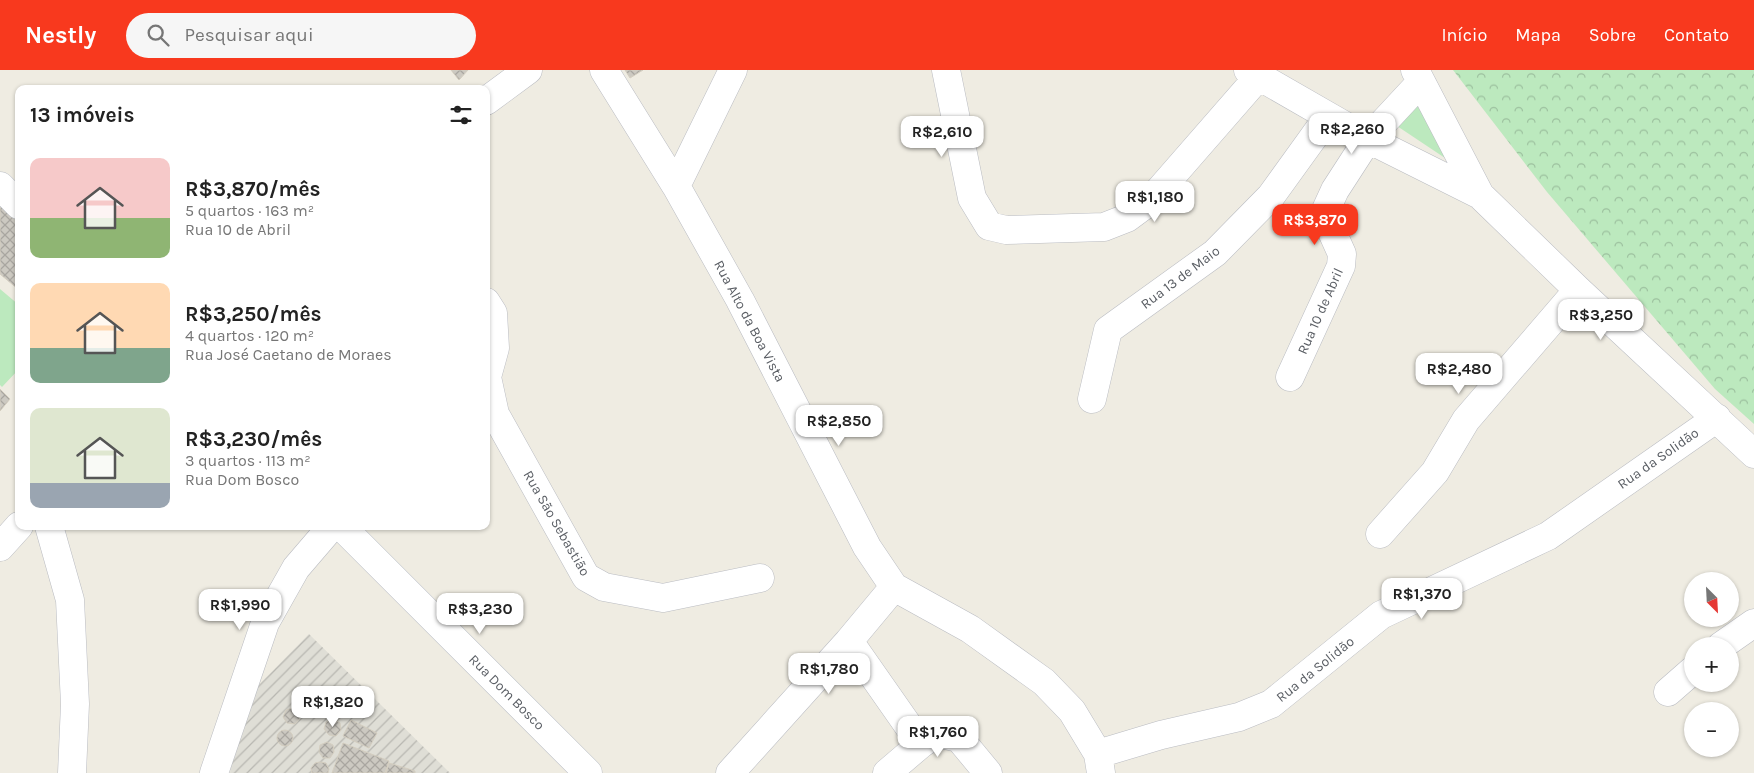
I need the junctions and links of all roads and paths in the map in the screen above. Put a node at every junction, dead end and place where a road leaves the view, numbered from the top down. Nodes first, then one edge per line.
1 (604, 70) edge
2 (733, 70) edge
3 (946, 70) edge
4 (1254, 73) edge
5 (513, 74) edge
6 (1418, 76) edge
7 (490, 97) edge
8 (1328, 117) junction
9 (1368, 139) junction
10 (0, 186) edge
11 (676, 186) junction
12 (1480, 195) junction
13 (15, 201) edge
14 (1578, 290) junction
15 (490, 308) edge
16 (490, 367) edge
17 (1290, 377) dead end
18 (490, 391) edge
19 (1092, 399) dead end
20 (1716, 418) junction
21 (1754, 454) edge
22 (16, 530) edge
23 (50, 530) edge
24 (329, 530) edge
25 (345, 530) edge
26 (1380, 534) dead end
27 (0, 547) edge
28 (760, 578) dead end
29 (894, 587) junction
30 (1754, 622) edge
31 (1733, 637) edge
32 (849, 641) junction
33 (1684, 678) edge
34 (1668, 692) dead end
35 (921, 744) junction
36 (1100, 763) edge
37 (72, 773) edge
38 (214, 773) edge
39 (588, 773) edge
40 (730, 773) edge
41 (887, 773) edge
42 (988, 773) edge

1 - 11 street, Rua Alto da Boa Vista
2 - 11 street
3 - 4 street
4 - 8 street
5 - 7 street
6 - 9 street
6 - 12 street
8 - 9 street
8 - 19 street, Rua 13 de Maio
9 - 12 street
9 - 17 street, Rua 10 de Abril
10 - 13 street
11 - 29 street, Rua Alto da Boa Vista
12 - 14 street
14 - 20 street
14 - 26 street
15 - 16 street, Rua São Sebastião
18 - 28 street, Rua São Sebastião
20 - 21 street
20 - 36 street, Rua da Solidão
22 - 27 street
23 - 37 street
24 - 38 street
25 - 39 street, Rua Dom Bosco
29 - 32 street
29 - 36 street, Rua Alto da Boa Vista
30 - 31 street
32 - 35 street
32 - 40 street
33 - 34 street
35 - 41 street
35 - 42 street

